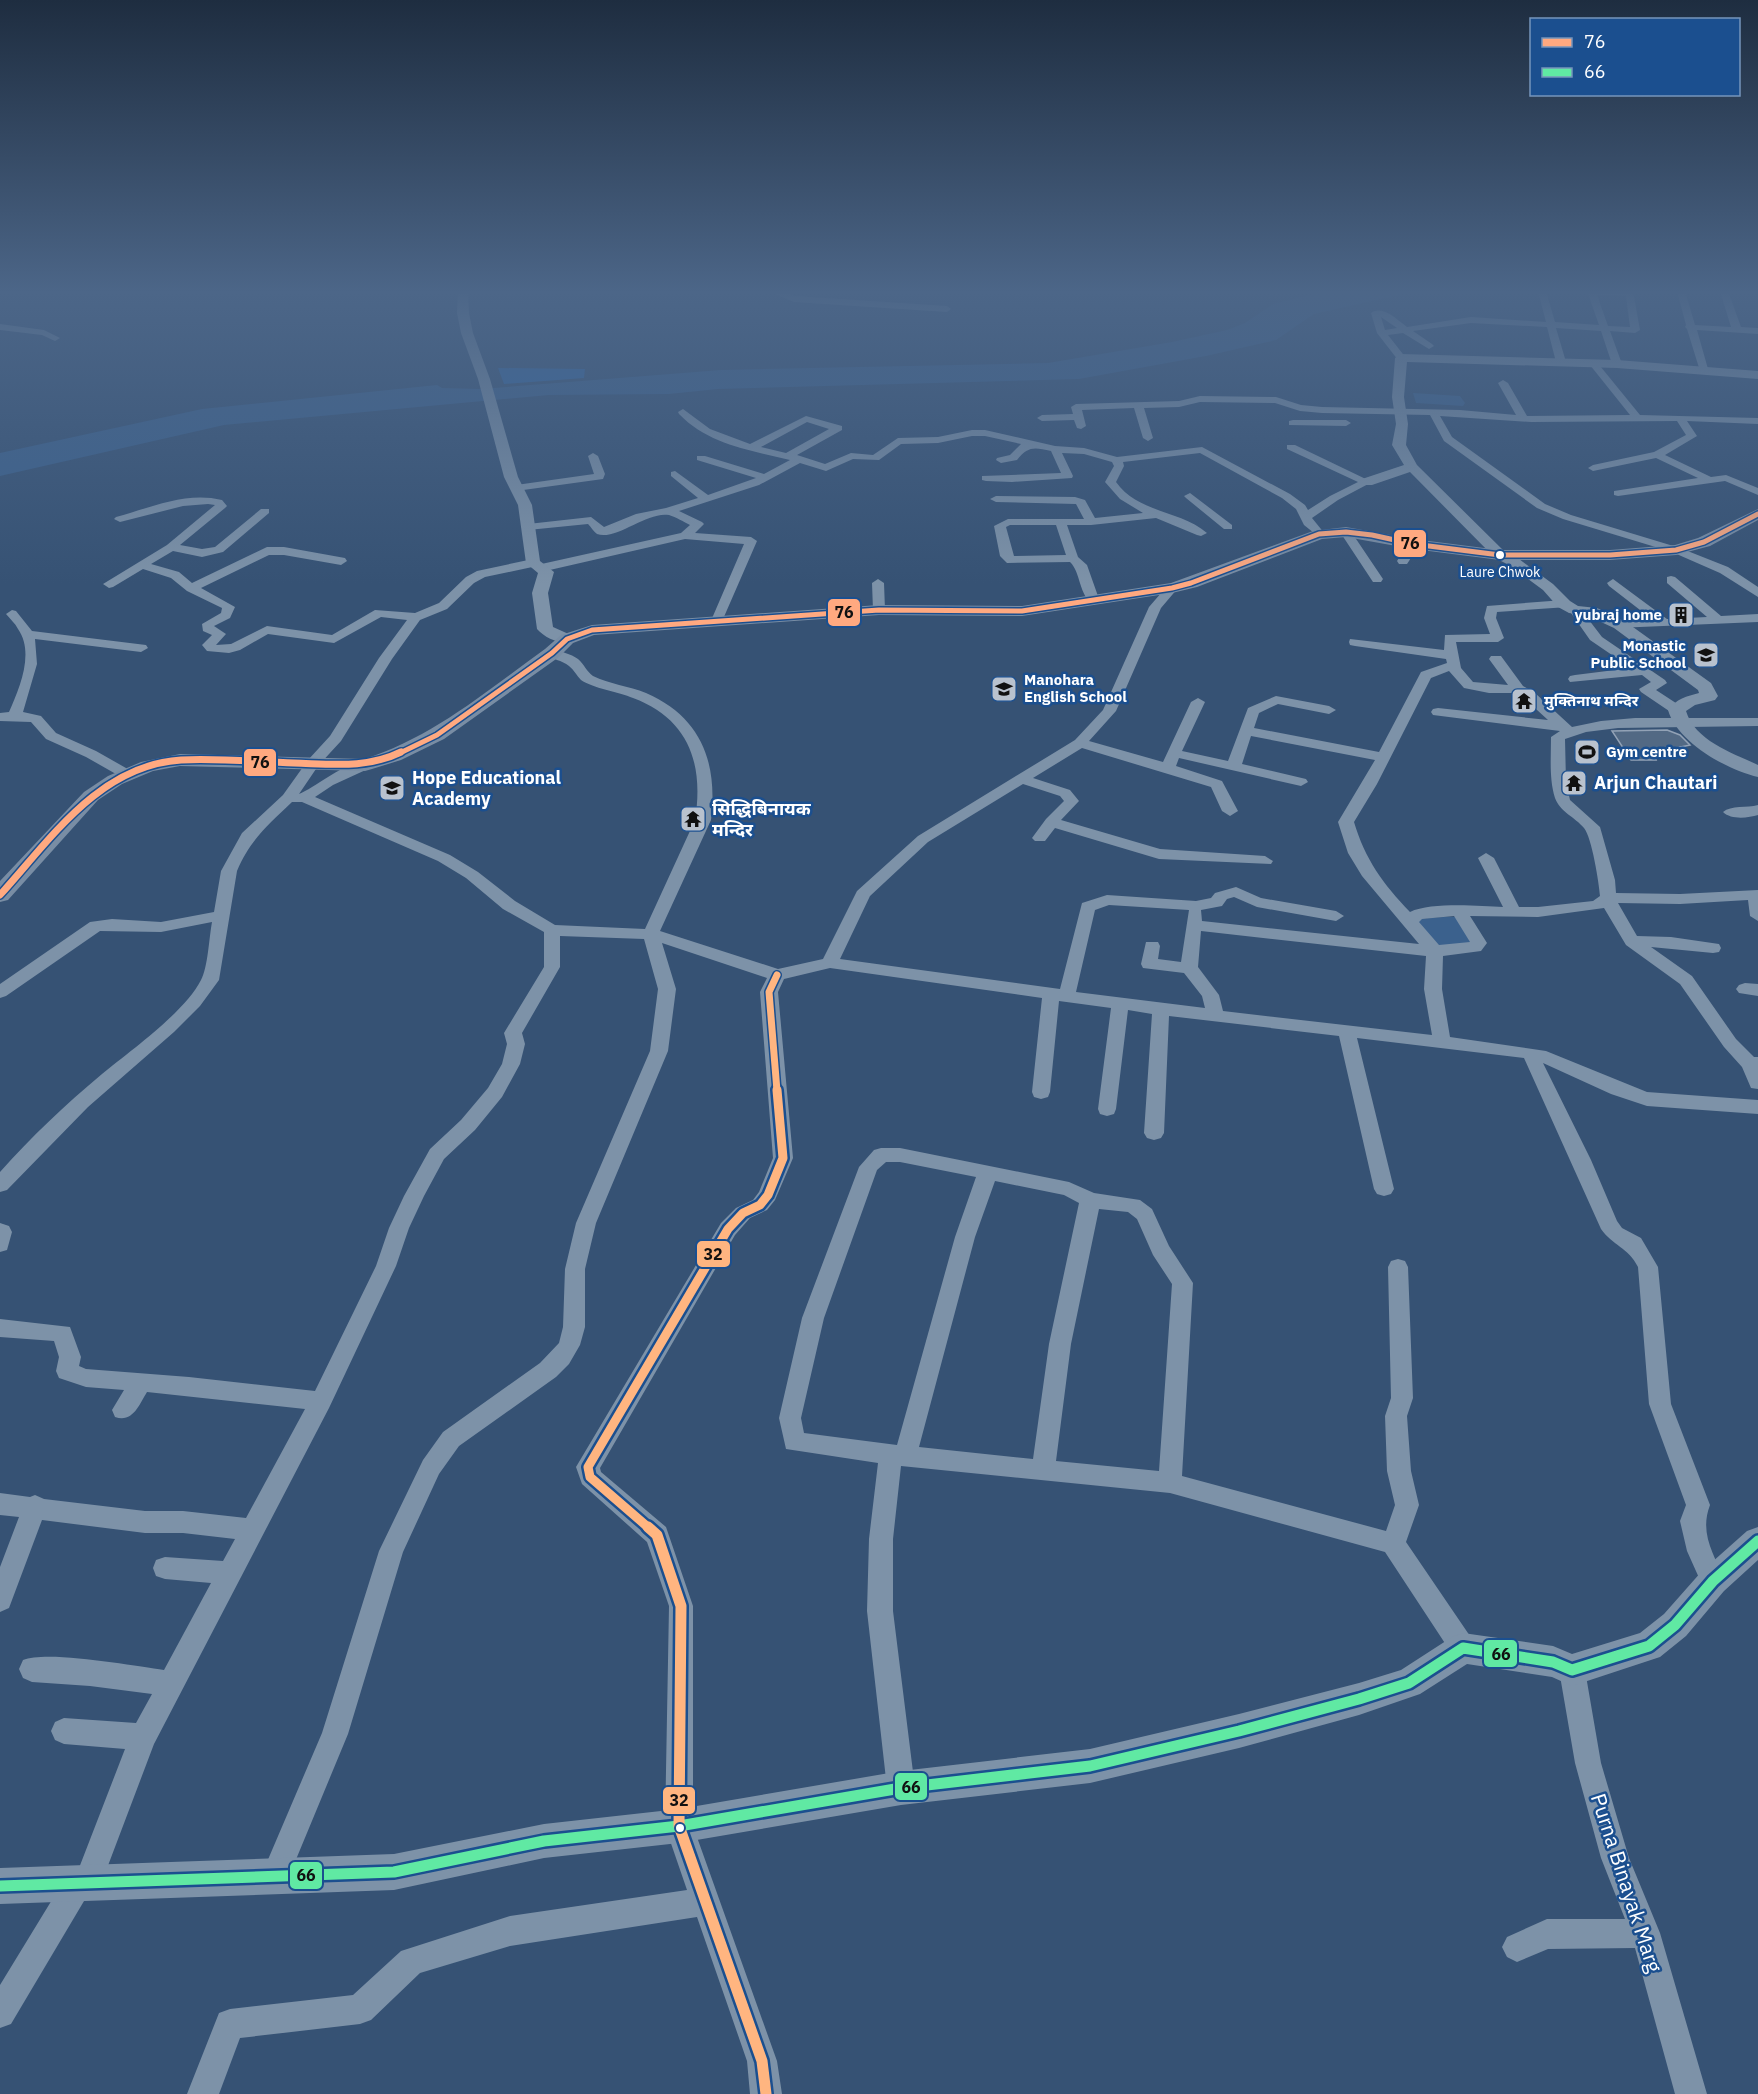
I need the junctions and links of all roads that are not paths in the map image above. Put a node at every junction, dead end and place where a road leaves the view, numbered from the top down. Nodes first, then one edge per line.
1 (487, 389) edge
2 (1399, 389) edge
3 (1506, 389) edge
4 (1614, 389) edge
5 (1138, 405) junction
6 (683, 412) dead end
7 (1434, 414) junction
8 (1042, 417) dead end
9 (1523, 418) junction
10 (1637, 418) junction
11 (1680, 418) junction
12 (1398, 420) junction
13 (1758, 421) edge
14 (1293, 423) dead end
15 (1358, 423) dead end
16 (1148, 438) dead end
17 (1031, 444) junction
18 (753, 447) junction
19 (1291, 447) dead end
20 (1055, 449) junction
21 (1657, 455) junction
22 (592, 456) dead end
23 (788, 456) junction
24 (701, 458) dead end
25 (799, 459) junction
26 (1118, 459) junction
27 (1001, 460) dead end
28 (1412, 467) junction
29 (1593, 468) dead end
30 (675, 474) dead end
31 (766, 478) junction
32 (986, 478) dead end
33 (1047, 478) junction
34 (1710, 480) junction
35 (1367, 482) junction
36 (516, 488) junction
37 (1758, 492) edge
38 (1617, 493) dead end
39 (1190, 496) dead end
40 (705, 498) junction
41 (996, 499) dead end
42 (1047, 500) junction
43 (265, 511) dead end
44 (669, 511) junction
45 (1153, 514) junction
46 (1758, 514) edge
47 (1306, 517) junction
48 (120, 519) dead end
49 (1060, 522) junction
50 (1091, 522) junction
51 (528, 527) junction
52 (1228, 527) dead end
53 (1346, 532) junction
54 (1202, 533) dead end
55 (1319, 534) junction
56 (685, 536) junction
57 (1413, 544) junction
58 (171, 547) junction
59 (1676, 550) junction
60 (1500, 555) junction
61 (1073, 558) junction
62 (341, 561) dead end
63 (1404, 561) dead end
64 (142, 565) junction
65 (537, 566) junction
66 (1377, 579) dead end
67 (1671, 580) dead end
68 (878, 583) dead end
69 (1613, 583) dead end
70 (109, 584) dead end
71 (1548, 587) junction
72 (191, 588) junction
73 (1172, 588) junction
74 (1758, 593) edge
75 (1093, 599) junction
76 (1577, 608) junction
77 (879, 610) junction
78 (12, 614) dead end
79 (416, 617) junction
80 (1758, 618) edge
81 (1718, 620) junction
82 (716, 623) junction
83 (1665, 623) junction
84 (1620, 625) junction
85 (28, 634) junction
86 (567, 639) junction
87 (1355, 642) dead end
88 (141, 648) dead end
89 (552, 653) junction
90 (1496, 659) dead end
91 (1452, 660) junction
92 (1643, 671) junction
93 (1575, 679) dead end
94 (1518, 689) junction
95 (1198, 702) dead end
96 (1329, 710) dead end
97 (1438, 712) dead end
98 (7, 717) edge
99 (1679, 718) junction
100 (1758, 722) edge
101 (1565, 729) junction
102 (1246, 731) junction
103 (1080, 743) junction
104 (1174, 753) junction
105 (1383, 757) junction
106 (313, 763) junction
107 (365, 765) junction
108 (1234, 765) junction
109 (1168, 768) junction
110 (1758, 772) edge
111 (128, 775) junction
112 (1022, 779) junction
113 (1301, 782) dead end
114 (296, 798) junction
115 (1758, 810) edge
116 (1230, 811) dead end
117 (1731, 812) dead end
118 (1051, 822) junction
119 (1040, 838) dead end
120 (1486, 858) dead end
121 (1265, 861) dead end
122 (0, 895) edge
123 (1757, 895) edge
124 (1608, 898) junction
125 (1196, 906) junction
126 (1459, 911) junction
127 (1514, 912) junction
128 (222, 915) junction
129 (1336, 916) dead end
130 (1758, 916) edge
131 (1410, 921) junction
132 (1193, 926) junction
133 (552, 930) junction
134 (651, 934) junction
135 (1632, 942) junction
136 (1152, 946) dead end
137 (1713, 948) dead end
138 (1435, 951) junction
139 (830, 963) junction
140 (1189, 968) junction
141 (777, 975) junction
142 (0, 992) edge
143 (1059, 994) junction
144 (1120, 1003) junction
145 (1161, 1009) junction
146 (1216, 1016) junction
147 (1347, 1032) junction
148 (1442, 1041) junction
149 (1531, 1053) junction
150 (1754, 1064) edge
151 (1758, 1083) edge
152 (1041, 1092) dead end
153 (1758, 1107) edge
154 (1107, 1109) dead end
155 (1154, 1133) dead end
156 (988, 1172) junction
157 (0, 1185) edge
158 (1384, 1188) dead end
159 (1089, 1200) junction
160 (0, 1231) edge
161 (0, 1244) edge
162 (1398, 1267) dead end
163 (0, 1328) edge
164 (142, 1382) junction
165 (321, 1401) junction
166 (123, 1410) dead end
167 (898, 1455) junction
168 (1044, 1468) junction
169 (1170, 1483) junction
170 (0, 1504) edge
171 (35, 1506) junction
172 (251, 1530) junction
173 (1758, 1541) edge
174 (1393, 1544) junction
175 (165, 1568) dead end
176 (229, 1573) junction
177 (1713, 1581) junction
178 (0, 1600) edge
179 (1463, 1648) junction
180 (32, 1669) dead end
181 (1572, 1670) junction
182 (170, 1684) junction
183 (64, 1731) dead end
184 (142, 1737) junction
185 (902, 1788) junction
186 (680, 1826) junction
187 (275, 1876) junction
188 (84, 1882) junction
189 (0, 1886) edge
190 (706, 1901) junction
191 (1645, 1933) junction
192 (1517, 1947) dead end
193 (0, 2013) edge
194 (203, 2094) edge
195 (766, 2094) edge
196 (1691, 2094) edge

1 - 36 street
2 - 12 street
3 - 9 street
4 - 10 street
5 - 8 street
5 - 12 street
5 - 16 street
6 - 18 street
7 - 9 street
7 - 12 street
7 - 59 street
9 - 10 street
10 - 11 street
11 - 13 street
11 - 21 street
12 - 28 street
14 - 15 street
17 - 20 street
17 - 25 street
17 - 27 street
18 - 23 street
18 - 23 street
19 - 35 street
20 - 26 street
20 - 33 street
21 - 29 street
21 - 34 street
22 - 36 street
23 - 25 street
24 - 31 street
25 - 31 street
26 - 45 street
26 - 47 street
28 - 35 street
28 - 60 street
30 - 40 street
31 - 40 street
32 - 33 street
33 - 42 street
34 - 37 street
34 - 38 street
35 - 47 street
36 - 51 street
39 - 52 street
40 - 44 street
41 - 42 street
42 - 50 street
43 - 58 street
44 - 51 street
44 - 56 street
45 - 50 street
45 - 54 street
46 - 59 main road
47 - 55 street
48 - 58 street
49 - 50 street
49 - 61 street
49 - 61 street
51 - 65 street
53 - 55 main road
53 - 57 main road
53 - 66 street
55 - 73 main road
56 - 65 street
56 - 82 street
57 - 60 main road
57 - 63 street
58 - 64 street
59 - 60 main road
59 - 74 street
60 - 71 street
61 - 75 street
62 - 72 street
64 - 70 street
64 - 72 street
65 - 79 street
65 - 86 street
67 - 81 street
68 - 77 street
69 - 83 street
71 - 76 street
71 - 76 street
72 - 79 street
73 - 75 main road
73 - 103 street
75 - 77 main road
76 - 84 street
76 - 91 street
76 - 92 street
77 - 82 main road
78 - 85 street
79 - 106 street
80 - 81 street
81 - 83 street
82 - 86 main road
83 - 84 street
84 - 99 street
85 - 88 street
85 - 98 street
86 - 89 main road
87 - 91 street
89 - 107 main road
89 - 134 street
90 - 94 street
91 - 94 street
91 - 105 street
92 - 93 street
92 - 99 street
94 - 101 street
95 - 104 street
96 - 102 street
97 - 101 street
98 - 111 street
99 - 100 street
99 - 101 street
99 - 110 street
101 - 124 street
102 - 105 street
102 - 108 street
103 - 109 street
103 - 112 street
104 - 108 street
104 - 109 street
105 - 131 street
106 - 107 main road
106 - 111 main road
106 - 114 street
107 - 114 street
108 - 113 street
109 - 116 street
111 - 122 main road
112 - 118 street
112 - 139 street
114 - 128 street
114 - 133 street
115 - 117 street
118 - 119 street
118 - 121 street
120 - 127 street
123 - 124 street
123 - 130 street
124 - 127 street
124 - 135 street
125 - 129 street
125 - 132 street
125 - 143 street
126 - 127 street
126 - 131 street
126 - 138 street
128 - 142 street
128 - 157 street
131 - 138 street
132 - 138 street
132 - 140 street
133 - 134 street
133 - 165 street
134 - 141 street
134 - 187 street
135 - 137 street
135 - 150 street
136 - 140 street
138 - 148 street
139 - 141 street
139 - 143 street
140 - 146 street
141 - 186 street
143 - 144 street
143 - 152 street
144 - 145 street
144 - 154 street
145 - 146 street
145 - 155 street
146 - 147 street
147 - 148 street
147 - 158 street
148 - 149 street
149 - 153 street
149 - 177 street
150 - 151 street
156 - 159 street
156 - 167 street
156 - 167 street
159 - 168 street
159 - 169 street
160 - 161 street
162 - 174 street
163 - 164 street
164 - 165 street
164 - 166 street
165 - 172 street
167 - 168 street
167 - 185 street
168 - 169 street
169 - 174 street
170 - 171 street
171 - 172 street
171 - 178 street
172 - 176 street
173 - 177 street
174 - 179 street
175 - 176 street
176 - 182 street
177 - 181 street
179 - 181 street
179 - 185 street
180 - 182 street
181 - 191 street, Purna Binayak Marg
182 - 184 street
183 - 184 street
184 - 188 street
185 - 186 street
186 - 187 street
186 - 190 street
187 - 188 street
188 - 189 street
188 - 193 street
190 - 194 street
190 - 195 street
191 - 192 street
191 - 196 street, Purna Binayak Marg

